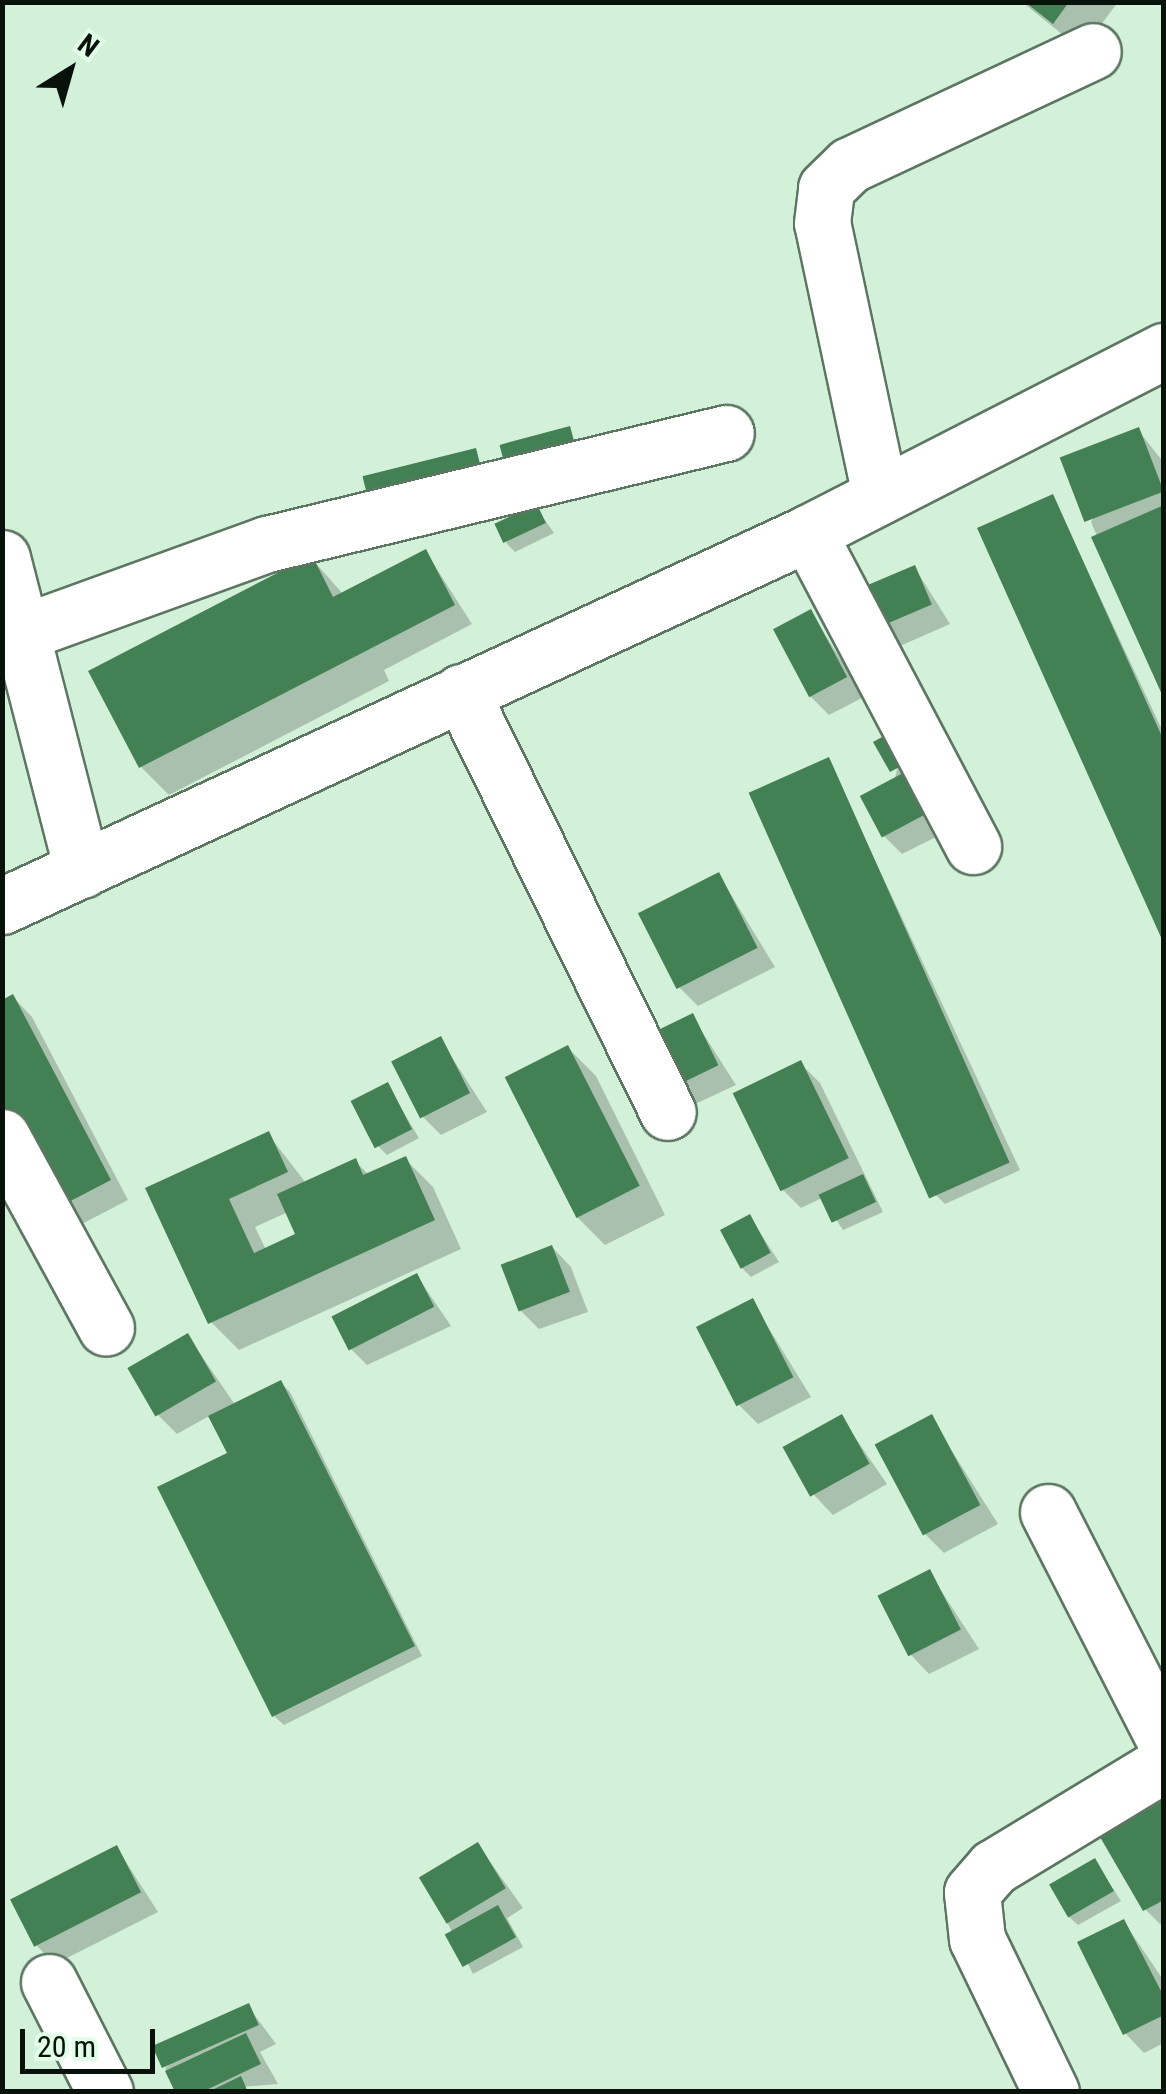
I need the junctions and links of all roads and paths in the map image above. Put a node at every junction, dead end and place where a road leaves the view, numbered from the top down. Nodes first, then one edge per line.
1 (1092, 52) dead end
2 (1164, 351) edge
3 (726, 433) dead end
4 (880, 495) junction
5 (808, 533) junction
6 (2, 558) edge
7 (21, 632) junction
8 (461, 692) junction
9 (972, 846) dead end
10 (82, 870) junction
11 (2, 906) edge
12 (668, 1112) dead end
13 (2, 1137) edge
14 (106, 1328) dead end
15 (1048, 1512) dead end
16 (1164, 1739) edge
17 (1164, 1764) edge
18 (49, 1982) dead end
19 (105, 2092) edge
20 (1051, 2092) edge

1 - 4 street
2 - 4 street
3 - 7 street
4 - 5 street
5 - 8 street
5 - 9 street
6 - 7 street
7 - 10 street
8 - 10 street
8 - 12 street
10 - 11 street
13 - 14 street
15 - 16 street
17 - 20 street
18 - 19 street

